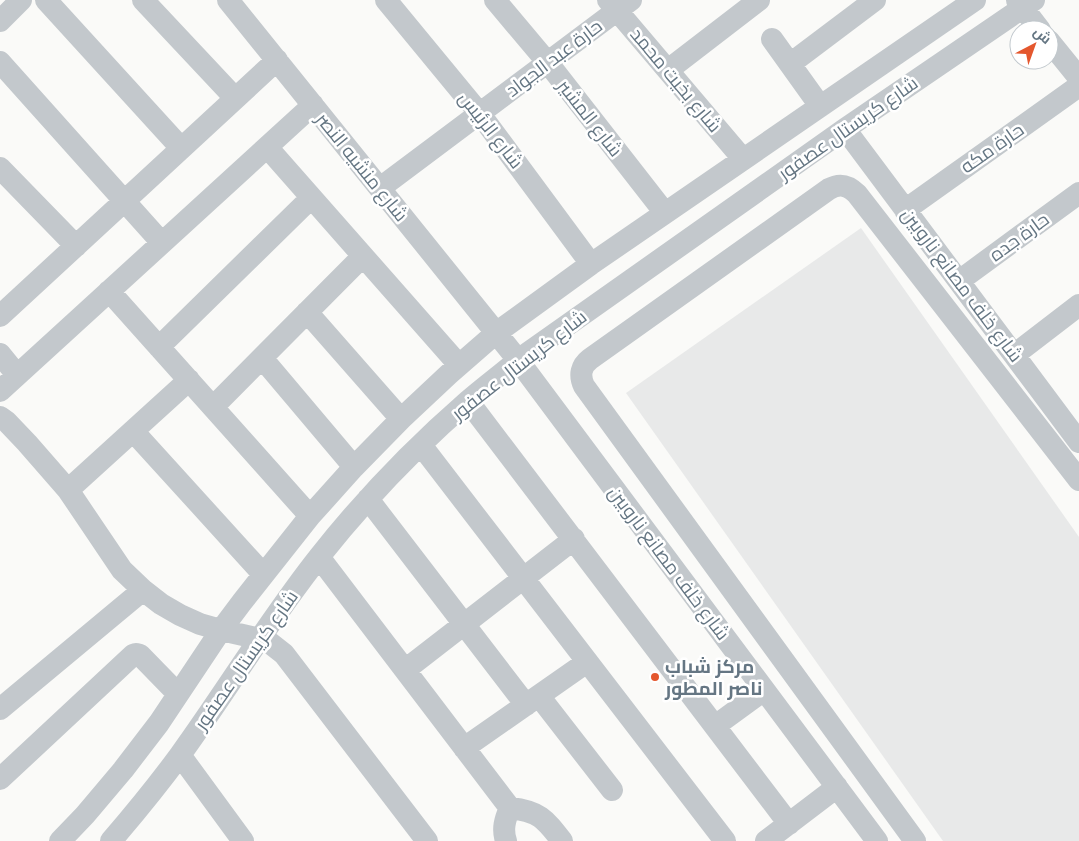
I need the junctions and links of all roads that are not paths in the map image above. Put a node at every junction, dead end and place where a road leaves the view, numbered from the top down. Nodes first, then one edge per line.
1 (21, 0) edge
2 (46, 0) edge
3 (143, 0) edge
4 (230, 0) edge
5 (386, 0) edge
6 (495, 0) edge
7 (760, 0) edge
8 (875, 0) edge
9 (975, 0) edge
10 (619, 3) edge
11 (1024, 3) edge
12 (1034, 20) edge
13 (0, 21) edge
14 (772, 39) dead end
15 (1059, 53) edge
16 (277, 60) junction
17 (0, 62) edge
18 (548, 63) junction
19 (790, 64) junction
20 (668, 70) junction
21 (1079, 78) edge
22 (1079, 86) edge
23 (235, 98) junction
24 (313, 105) junction
25 (820, 106) junction
26 (480, 114) junction
27 (845, 129) junction
28 (267, 147) junction
29 (181, 148) junction
30 (743, 159) junction
31 (0, 168) edge
32 (380, 188) junction
33 (1079, 193) edge
34 (311, 198) junction
35 (124, 201) junction
36 (905, 210) junction
37 (665, 214) junction
38 (162, 243) junction
39 (76, 246) junction
40 (363, 256) junction
41 (592, 264) junction
42 (959, 281) junction
43 (110, 291) junction
44 (1079, 305) edge
45 (307, 312) junction
46 (0, 316) edge
47 (496, 333) junction
48 (159, 347) junction
49 (0, 354) edge
50 (1014, 355) junction
51 (262, 358) junction
52 (518, 360) junction
53 (459, 365) junction
54 (17, 375) junction
55 (189, 380) junction
56 (0, 391) edge
57 (468, 401) junction
58 (213, 407) junction
59 (0, 417) edge
60 (401, 419) junction
61 (1076, 430) edge
62 (133, 431) junction
63 (421, 444) junction
64 (354, 467) junction
65 (1079, 480) edge
66 (68, 490) junction
67 (368, 499) junction
68 (310, 516) junction
69 (574, 539) junction
70 (319, 557) junction
71 (263, 574) junction
72 (523, 579) junction
73 (144, 590) junction
74 (464, 624) junction
75 (221, 630) junction
76 (260, 639) junction
77 (588, 662) junction
78 (405, 670) junction
79 (764, 690) junction
80 (178, 694) junction
81 (533, 700) junction
82 (0, 709) edge
83 (716, 726) junction
84 (464, 748) junction
85 (180, 755) junction
86 (0, 779) edge
87 (837, 787) junction
88 (612, 790) dead end
89 (510, 808) junction
90 (789, 824) junction
91 (60, 841) edge
92 (111, 841) edge
93 (244, 841) edge
94 (427, 841) edge
95 (506, 841) edge
96 (562, 841) edge
97 (725, 841) edge
98 (766, 841) edge
99 (877, 841) edge
100 (915, 841) edge

1 - 13 street
2 - 29 street
3 - 23 street
4 - 16 street, شارع منشيه النصر
5 - 26 street, شارع الرئيس
6 - 18 street, شارع المشير
7 - 20 street
8 - 19 street
9 - 25 street, شارع كريستال عصفور
10 - 18 street, حارة عبد الجواد
10 - 20 street, شارع بخيت محمد
11 - 12 street
11 - 27 street, شارع كريستال عصفور
14 - 19 street
15 - 21 street
16 - 23 street
16 - 24 street, شارع منشيه النصر
17 - 35 street
18 - 26 street, حارة عبد الجواد
18 - 37 street, شارع المشير
19 - 25 street
20 - 30 street, شارع بخيت محمد
22 - 36 street, حارة مكه
23 - 29 street
24 - 28 street
24 - 32 street, شارع منشيه النصر
25 - 30 street, شارع كريستال عصفور
26 - 32 street, حارة عبد الجواد
26 - 41 street, شارع الرئيس
27 - 36 street, شارع خلف مصانع ناروبين
27 - 52 street, شارع كريستال عصفور
28 - 34 street
28 - 38 street
29 - 35 street
30 - 37 street, شارع كريستال عصفور
31 - 39 street
32 - 47 street, شارع منشيه النصر
33 - 42 street, حارة جده
34 - 40 street
34 - 48 street
35 - 38 street
35 - 39 street
36 - 42 street, شارع خلف مصانع ناروبين
37 - 41 street, شارع كريستال عصفور
38 - 43 street
39 - 46 street
40 - 45 street
40 - 53 street
41 - 47 street, شارع كريستال عصفور
42 - 50 street, شارع خلف مصانع ناروبين
43 - 48 street
43 - 54 street
44 - 50 street
45 - 51 street
45 - 60 street
47 - 52 street, شارع خلف مصانع ناروبين
47 - 53 street, شارع كريستال عصفور
48 - 55 street
49 - 54 street
50 - 61 street, شارع خلف مصانع ناروبين
51 - 58 street
51 - 64 street
52 - 57 street, شارع كريستال عصفور
52 - 79 street, شارع خلف مصانع ناروبين
53 - 60 street, شارع كريستال عصفور
54 - 56 street
55 - 58 street
55 - 62 street
57 - 63 street, شارع كريستال عصفور
57 - 69 street
58 - 68 street
59 - 66 street
60 - 64 street, شارع كريستال عصفور
62 - 66 street
62 - 71 street
63 - 67 street, شارع كريستال عصفور
63 - 72 street
64 - 68 street, شارع كريستال عصفور
65 - 100 street
66 - 73 street
67 - 70 street, شارع كريستال عصفور
67 - 74 street
68 - 71 street, شارع كريستال عصفور
69 - 72 street
69 - 83 street
70 - 76 street, شارع كريستال عصفور
70 - 78 street
71 - 75 street, شارع كريستال عصفور
72 - 74 street
72 - 77 street
73 - 75 street
73 - 82 street
74 - 78 street
74 - 81 street
75 - 76 street
75 - 80 street, شارع كريستال عصفور
76 - 85 street, شارع كريستال عصفور
76 - 94 street
77 - 81 street
77 - 97 street
78 - 84 street
79 - 83 street
79 - 87 street, شارع خلف مصانع ناروبين
80 - 86 street
80 - 91 street, شارع كريستال عصفور
81 - 84 street
81 - 88 street
83 - 90 street
84 - 89 street
85 - 92 street, شارع كريستال عصفور
85 - 93 street
87 - 90 street
87 - 99 street, شارع خلف مصانع ناروبين
89 - 95 street
89 - 96 street
90 - 98 street

